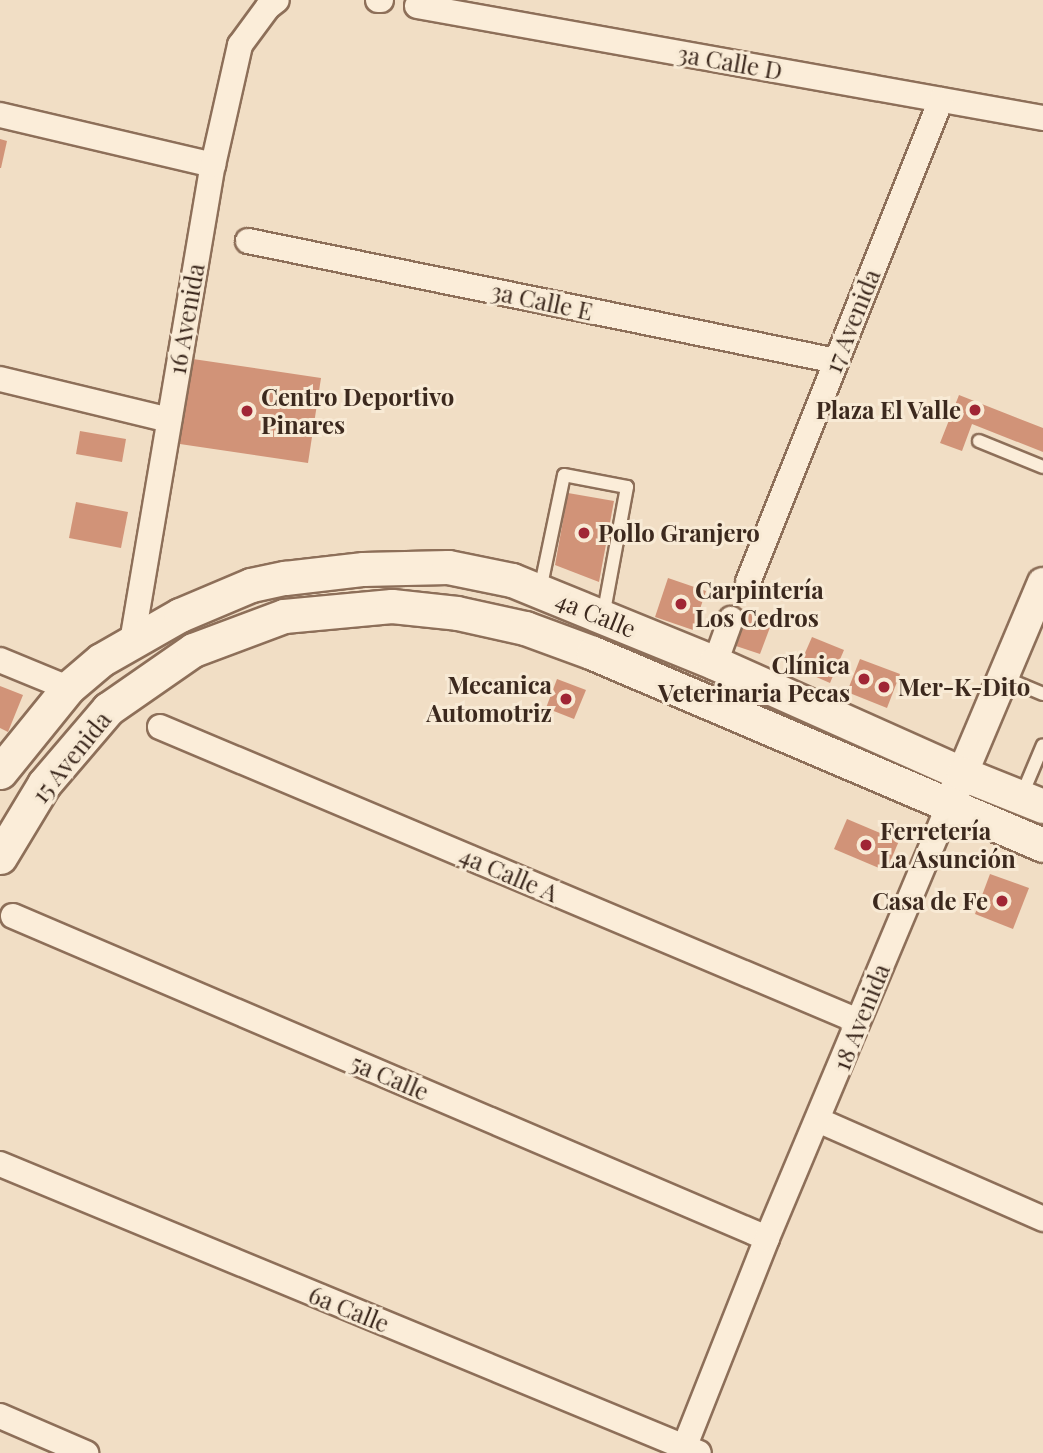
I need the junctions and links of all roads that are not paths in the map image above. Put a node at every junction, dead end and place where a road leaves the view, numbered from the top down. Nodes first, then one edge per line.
1 (273, 3) edge
2 (416, 6) dead end
3 (941, 100) junction
4 (0, 115) edge
5 (1043, 118) edge
6 (213, 165) junction
7 (248, 241) dead end
8 (836, 361) junction
9 (0, 379) edge
10 (169, 420) junction
11 (979, 441) dead end
12 (1043, 467) edge
13 (748, 582) dead end
14 (1043, 583) edge
15 (540, 591) junction
16 (603, 617) junction
17 (731, 619) dead end
18 (132, 642) junction
19 (193, 650) joint
20 (0, 660) edge
21 (715, 663) junction
22 (1005, 678) junction
23 (68, 688) junction
24 (1043, 694) edge
25 (160, 727) dead end
26 (1043, 746) edge
27 (0, 772) edge
28 (963, 775) junction
29 (1032, 802) edge
30 (949, 805) junction
31 (1043, 845) edge
32 (0, 857) edge
33 (13, 916) dead end
34 (858, 1021) junction
35 (818, 1120) junction
36 (0, 1164) edge
37 (1043, 1219) edge
38 (767, 1238) junction
39 (0, 1416) edge
40 (688, 1451) edge
41 (86, 1453) edge

1 - 6 street, 16 Avenida
2 - 3 street, 3a Calle D
3 - 5 street, 3a Calle D
3 - 8 street, 17 Avenida
4 - 6 street
6 - 10 street, 16 Avenida
7 - 8 street, 3a Calle E
8 - 13 street, 17 Avenida
9 - 10 street
10 - 18 street, 16 Avenida
11 - 12 lane
14 - 22 street, 18 Avenida
15 - 16 main road, 4a Calle
15 - 16 lane
15 - 18 main road, 4a Calle
16 - 21 main road, 4a Calle
17 - 21 street
18 - 23 main road, 15 Avenida
19 - 30 main road, 4a Calle
19 - 32 main road, 15 Avenida
20 - 23 street
21 - 28 main road, 4a Calle
22 - 24 lane
22 - 28 street, 18 Avenida
23 - 27 main road, 15 Avenida
25 - 34 street, 4a Calle A
26 - 29 lane
28 - 29 main road, 4a Calle
28 - 30 street, 18 Avenida
30 - 31 main road, 4a Calle
30 - 34 street, 18 Avenida
33 - 38 street, 5a Calle
34 - 35 street, 18 Avenida
35 - 37 street
35 - 38 street, 18 Avenida
36 - 40 street, 6a Calle
38 - 40 street, 18 Avenida
39 - 41 street

